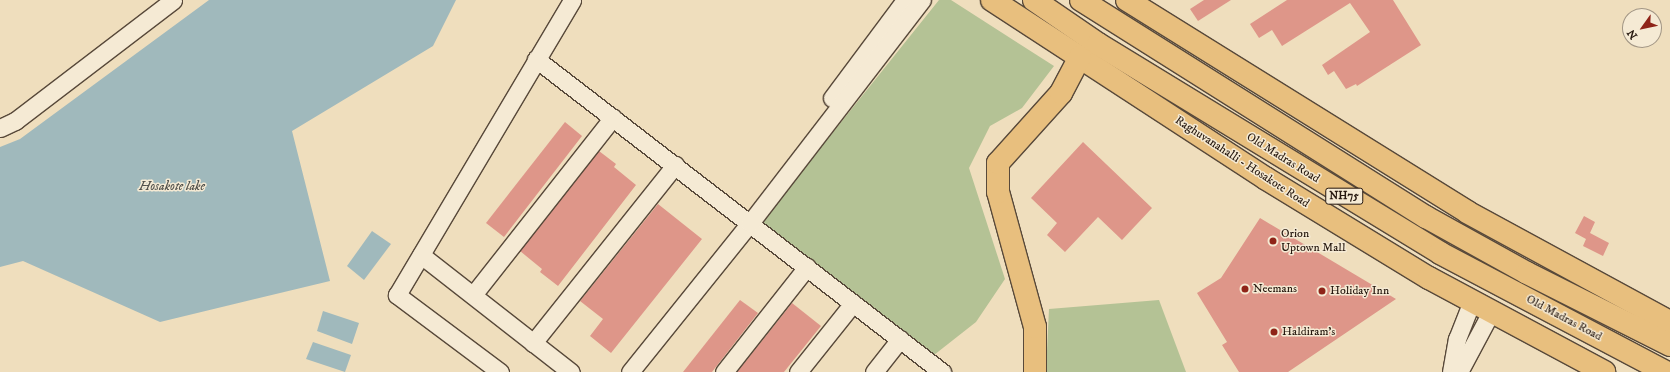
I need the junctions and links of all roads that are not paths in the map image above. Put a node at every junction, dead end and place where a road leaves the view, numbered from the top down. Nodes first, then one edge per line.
1 (172, 0) edge
2 (572, 0) edge
3 (905, 0) edge
4 (922, 0) edge
5 (992, 0) edge
6 (1034, 0) edge
7 (1081, 0) edge
8 (1128, 0) edge
9 (1080, 57) junction
10 (536, 60) junction
11 (613, 117) junction
12 (0, 128) edge
13 (675, 165) junction
14 (746, 220) junction
15 (421, 255) junction
16 (807, 267) junction
17 (473, 296) junction
18 (1472, 301) junction
19 (853, 302) junction
20 (1491, 312) junction
21 (1670, 322) edge
22 (900, 339) junction
23 (533, 342) junction
24 (1670, 345) edge
25 (500, 372) edge
26 (570, 372) edge
27 (620, 372) edge
28 (630, 372) edge
29 (724, 372) edge
30 (798, 372) edge
31 (874, 372) edge
32 (942, 372) edge
33 (1035, 372) edge
34 (1451, 372) edge
35 (1459, 372) edge
36 (1604, 372) edge
37 (1666, 372) edge

1 - 12 street
2 - 10 street
3 - 14 street
4 - 14 street
5 - 9 main road, Raghuvanahalli - Hosakote Road
6 - 37 main road, Old Madras Road / NH75
7 - 24 main road, NH75
8 - 21 main road
9 - 18 main road, Raghuvanahalli - Hosakote Road
9 - 33 main road
10 - 11 street
10 - 15 street
11 - 13 street
11 - 17 street
13 - 14 street
13 - 23 street
14 - 16 street
14 - 27 street
14 - 28 street
15 - 17 street
15 - 25 street
16 - 19 street
16 - 29 street
17 - 23 street
18 - 20 main road, Raghuvanahalli - Hosakote Road
18 - 34 street
19 - 22 street
19 - 30 street
20 - 35 street
20 - 36 main road, Raghuvanahalli - Hosakote Road
22 - 31 street
22 - 32 street
23 - 26 street

